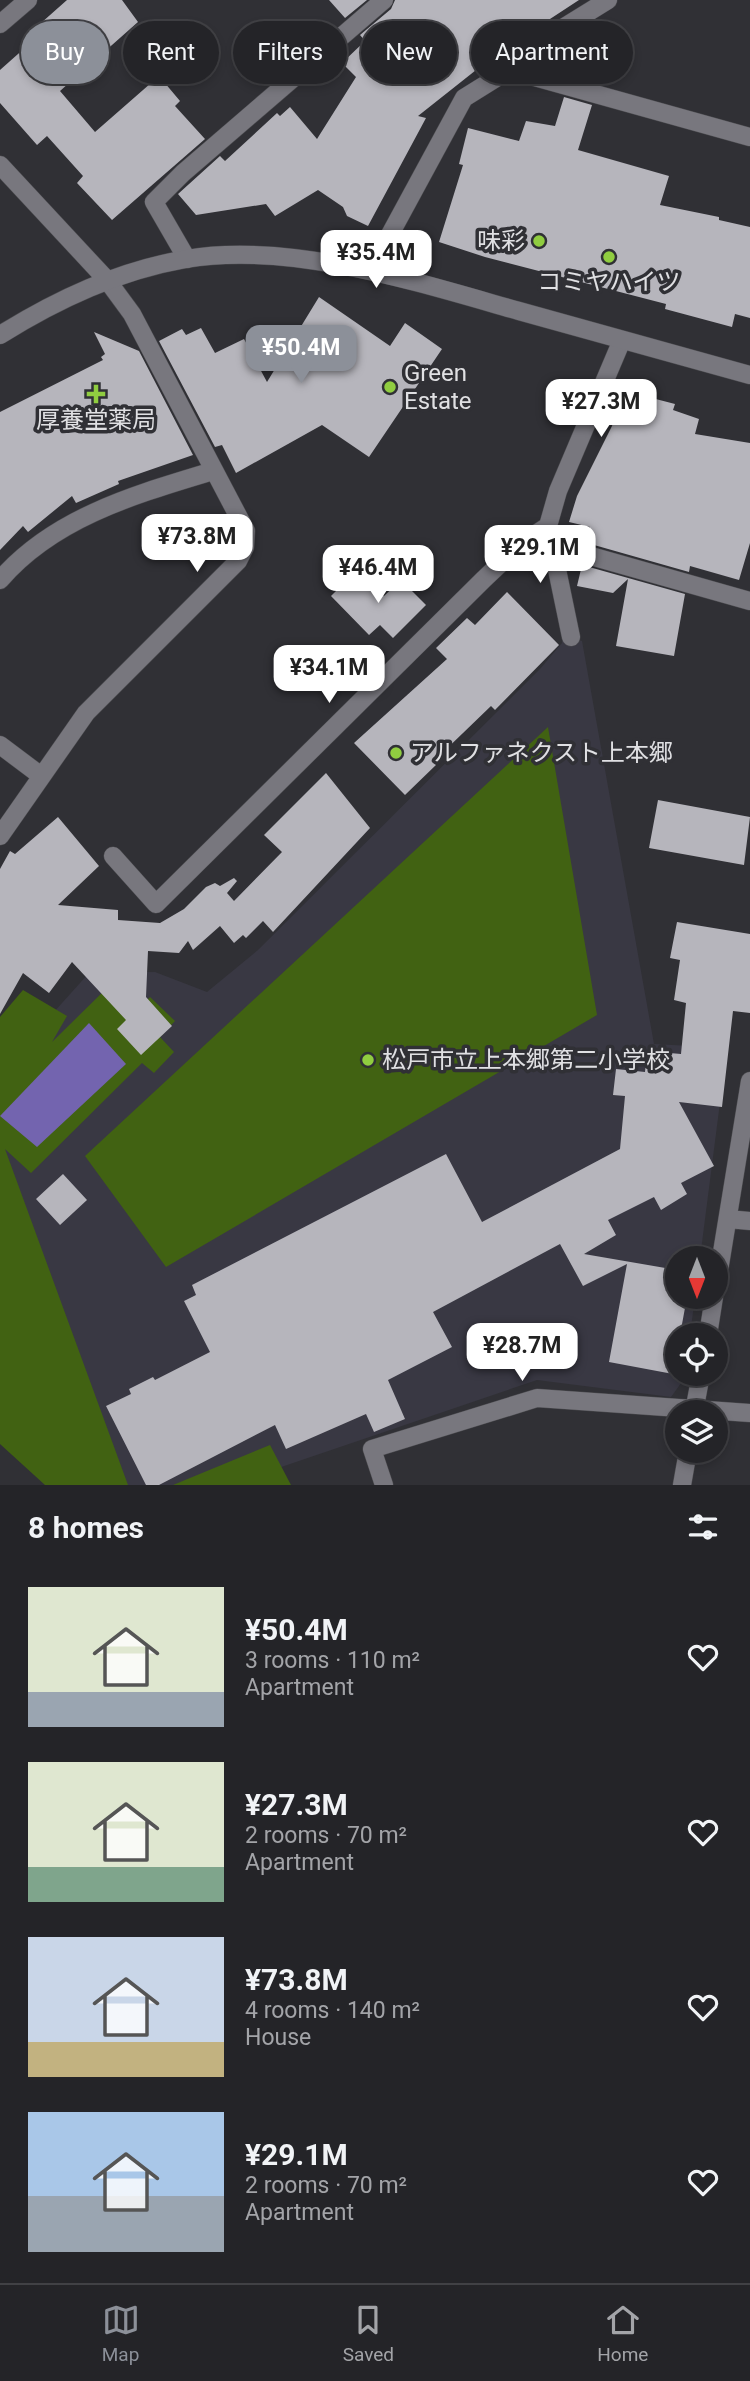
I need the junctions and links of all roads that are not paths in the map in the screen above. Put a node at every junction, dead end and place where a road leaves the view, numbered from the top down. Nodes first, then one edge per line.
1 (28, 0) edge
2 (384, 0) edge
3 (608, 0) edge
4 (574, 21) edge
5 (0, 24) edge
6 (486, 84) edge
7 (559, 84) edge
8 (750, 138) edge
9 (0, 165) edge
10 (187, 259) junction
11 (378, 271) junction
12 (107, 279) junction
13 (0, 335) edge
14 (622, 340) junction
15 (750, 375) edge
16 (213, 471) junction
17 (548, 526) junction
18 (552, 545) junction
19 (0, 580) edge
20 (750, 601) edge
21 (571, 637) dead end
22 (0, 745) edge
23 (40, 775) junction
24 (0, 836) edge
25 (113, 856) dead end
26 (750, 1081) edge
27 (728, 1219) junction
28 (750, 1221) edge
29 (723, 1246) edge
30 (665, 1408) edge
31 (728, 1412) edge
32 (750, 1413) edge
33 (686, 1463) edge
34 (384, 1485) edge
35 (682, 1485) edge

1 - 5 street
2 - 10 street
3 - 4 street
6 - 11 street
7 - 8 street
9 - 12 street
10 - 11 street
10 - 12 street
11 - 14 street
12 - 13 street
12 - 16 street
14 - 15 street
14 - 17 street
16 - 19 street
16 - 23 street
17 - 18 street
17 - 25 street
18 - 20 street
18 - 21 street
22 - 23 street
23 - 24 street
26 - 27 street
27 - 28 street
27 - 29 street
30 - 34 street
31 - 32 street
33 - 35 street

